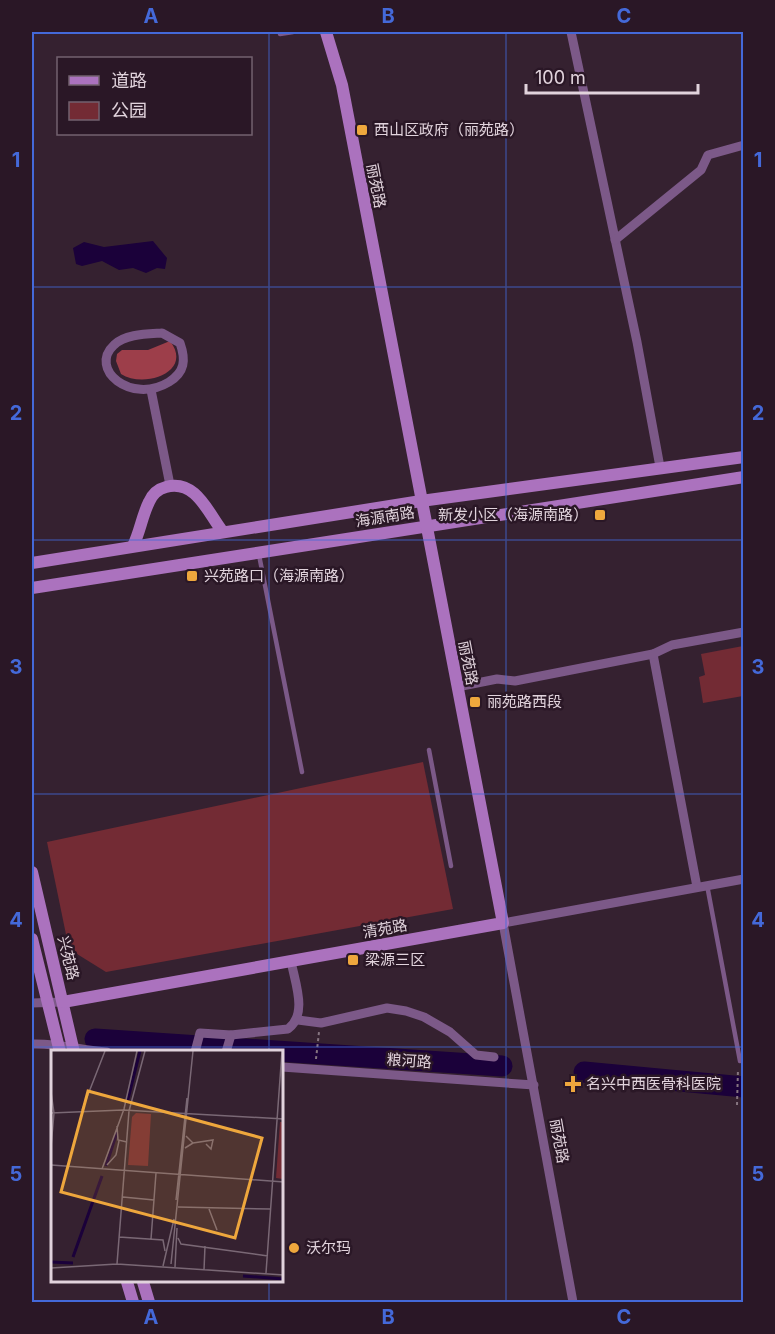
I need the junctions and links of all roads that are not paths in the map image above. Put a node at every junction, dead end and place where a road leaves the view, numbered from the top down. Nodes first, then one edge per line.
1 (293, 32) edge
2 (326, 32) edge
3 (572, 32) edge
4 (280, 34) dead end
5 (744, 145) edge
6 (615, 240) junction
7 (151, 390) junction
8 (744, 457) edge
9 (660, 467) junction
10 (744, 477) edge
11 (170, 486) junction
12 (422, 501) junction
13 (426, 526) junction
14 (223, 532) junction
15 (133, 546) junction
16 (258, 552) junction
17 (32, 562) edge
18 (32, 588) edge
19 (744, 632) edge
20 (653, 654) junction
21 (457, 687) junction
22 (429, 750) dead end
23 (302, 772) dead end
24 (451, 867) dead end
25 (32, 872) edge
26 (744, 879) edge
27 (707, 885) junction
28 (697, 887) junction
29 (503, 923) junction
30 (32, 939) edge
31 (291, 961) junction
32 (47, 1002) junction
33 (63, 1002) junction
34 (32, 1003) edge
35 (298, 1020) junction
36 (231, 1035) junction
37 (32, 1044) edge
38 (59, 1048) edge
39 (73, 1050) edge
40 (196, 1050) edge
41 (227, 1050) edge
42 (494, 1057) dead end
43 (740, 1061) dead end
44 (284, 1066) edge
45 (534, 1085) junction
46 (128, 1283) edge
47 (143, 1283) edge
48 (133, 1302) edge
49 (149, 1302) edge
50 (573, 1302) edge

1 - 4 lane
2 - 12 main road, 丽苑路
3 - 6 street
5 - 6 street
6 - 9 street
7 - 7 street
7 - 11 street
8 - 9 main road, 海源南路
9 - 12 main road, 海源南路
10 - 13 main road, 海源南路
11 - 14 main road
11 - 15 main road
12 - 13 main road, 丽苑路
12 - 14 main road, 海源南路
13 - 16 main road, 海源南路
13 - 21 main road, 丽苑路
14 - 15 main road, 海源南路
15 - 17 main road, 海源南路
16 - 18 main road, 海源南路
16 - 23 lane
19 - 20 street
20 - 21 street
20 - 28 street
21 - 29 main road, 丽苑路
22 - 24 lane
25 - 33 main road, 兴苑路
26 - 27 street, 清苑路
27 - 28 street, 清苑路
27 - 43 lane
28 - 29 street, 清苑路
29 - 31 main road, 清苑路
29 - 45 street, 丽苑路
30 - 32 main road, 兴苑路
31 - 33 main road, 清苑路
31 - 35 street
32 - 33 street, 清苑路
32 - 34 street, 清苑路
32 - 38 main road, 兴苑路
33 - 39 main road, 兴苑路
35 - 36 street
35 - 42 street
36 - 40 street
36 - 41 street
37 - 38 street
44 - 45 street, 粮河路
45 - 50 street, 丽苑路
46 - 48 main road
47 - 49 main road

